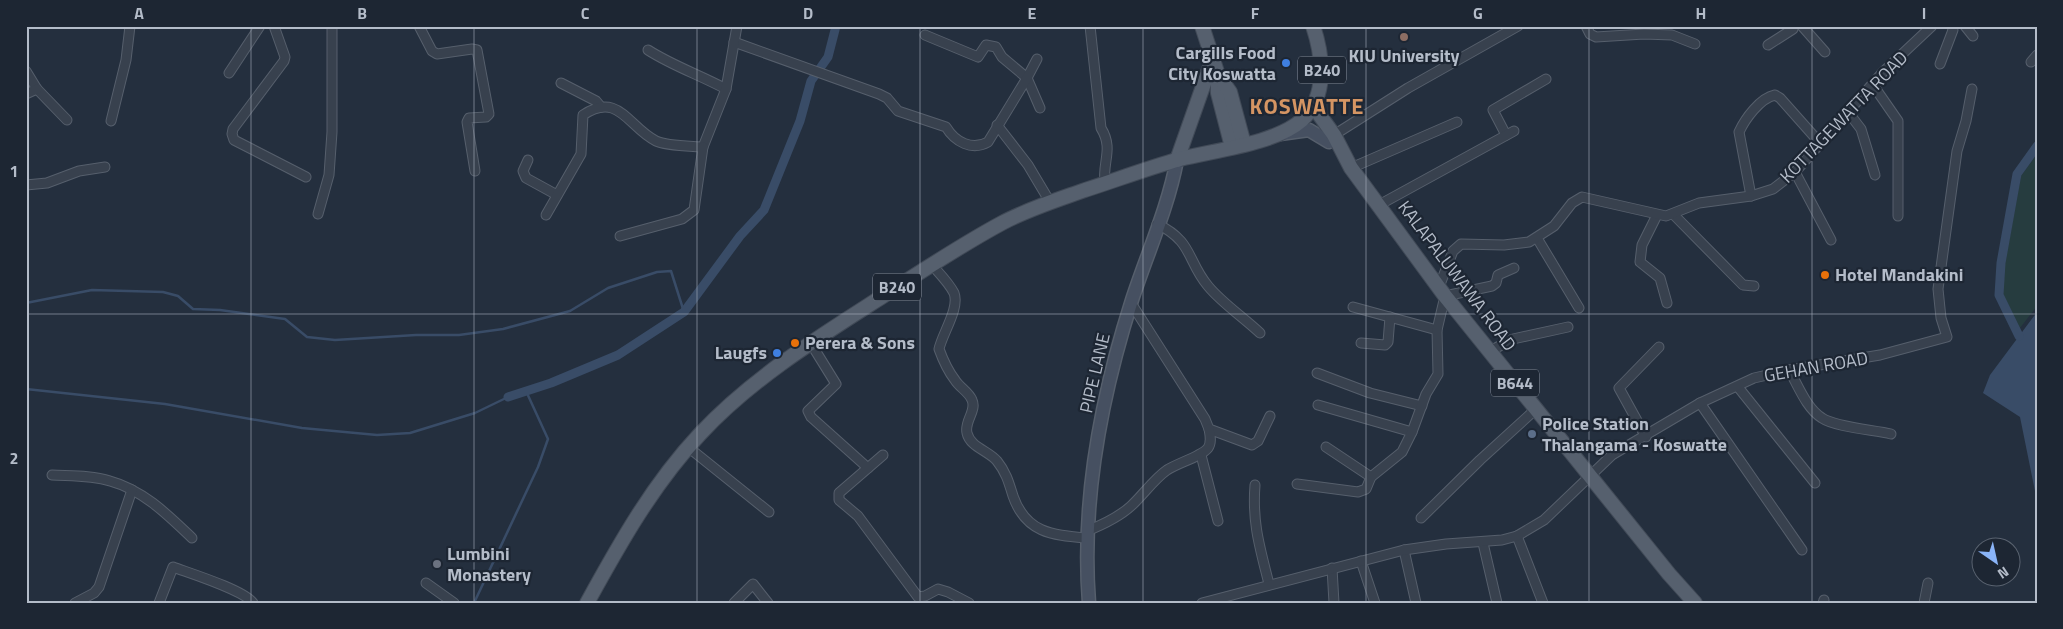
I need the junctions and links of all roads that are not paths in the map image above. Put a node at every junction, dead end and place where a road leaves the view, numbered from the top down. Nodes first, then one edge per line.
1 (130, 26) edge
2 (260, 26) edge
3 (274, 26) edge
4 (332, 26) edge
5 (419, 26) edge
6 (737, 26) edge
7 (1090, 26) edge
8 (1202, 26) edge
9 (1313, 26) edge
10 (1518, 26) edge
11 (1586, 26) edge
12 (1932, 26) edge
13 (1952, 26) edge
14 (1966, 26) edge
15 (1797, 27) edge
16 (925, 35) dead end
17 (1973, 36) dead end
18 (734, 42) junction
19 (1695, 44) dead end
20 (1768, 45) dead end
21 (648, 50) dead end
22 (1825, 52) dead end
23 (1213, 58) junction
24 (1037, 59) dead end
25 (1940, 64) dead end
26 (26, 71) edge
27 (229, 73) dead end
28 (1027, 78) junction
29 (1546, 79) dead end
30 (561, 83) dead end
31 (1873, 85) junction
32 (726, 89) junction
33 (1972, 89) dead end
34 (37, 90) junction
35 (26, 94) edge
36 (601, 106) junction
37 (1040, 108) dead end
38 (1311, 109) junction
39 (1848, 112) junction
40 (67, 120) dead end
41 (111, 121) dead end
42 (1457, 122) dead end
43 (997, 125) junction
44 (1276, 135) junction
45 (1331, 138) junction
46 (1820, 144) junction
47 (1238, 145) junction
48 (703, 147) junction
49 (528, 160) dead end
50 (1178, 160) junction
51 (105, 168) dead end
52 (1351, 168) junction
53 (475, 172) dead end
54 (1795, 172) junction
55 (1875, 175) dead end
56 (306, 177) dead end
57 (1105, 183) junction
58 (26, 185) edge
59 (557, 195) junction
60 (1751, 196) junction
61 (1050, 202) junction
62 (1379, 205) junction
63 (318, 214) dead end
64 (1673, 214) junction
65 (546, 215) dead end
66 (1657, 215) junction
67 (1898, 216) dead end
68 (1157, 224) junction
69 (620, 236) dead end
70 (1537, 238) junction
71 (1831, 240) dead end
72 (932, 264) junction
73 (1514, 268) dead end
74 (1754, 286) dead end
75 (1442, 292) junction
76 (1131, 303) junction
77 (1667, 303) dead end
78 (1353, 307) dead end
79 (1578, 308) dead end
80 (1390, 317) junction
81 (1568, 327) dead end
82 (1436, 330) junction
83 (1260, 333) dead end
84 (810, 342) junction
85 (1361, 343) dead end
86 (1659, 347) dead end
87 (1490, 351) junction
88 (1789, 370) junction
89 (1317, 373) dead end
90 (1738, 387) junction
91 (1700, 403) junction
92 (1318, 405) dead end
93 (1422, 406) junction
94 (1536, 409) junction
95 (1270, 416) dead end
96 (1209, 429) junction
97 (1412, 432) junction
98 (1891, 434) dead end
99 (1646, 437) junction
100 (688, 447) junction
101 (1326, 447) dead end
102 (883, 455) dead end
103 (1201, 455) junction
104 (868, 468) junction
105 (52, 475) dead end
106 (1590, 476) junction
107 (1372, 477) junction
108 (1815, 483) dead end
109 (1296, 484) dead end
110 (1255, 486) dead end
111 (132, 490) junction
112 (770, 512) dead end
113 (1421, 518) dead end
114 (1218, 520) dead end
115 (1087, 535) junction
116 (1517, 536) junction
117 (192, 538) dead end
118 (1483, 543) junction
119 (1404, 550) junction
120 (1802, 550) dead end
121 (1361, 561) junction
122 (1332, 568) junction
123 (426, 583) dead end
124 (1928, 583) dead end
125 (1269, 584) junction
126 (75, 603) edge
127 (159, 603) edge
128 (253, 603) edge
129 (454, 603) edge
130 (587, 603) edge
131 (734, 603) edge
132 (768, 603) edge
133 (969, 603) edge
134 (1089, 603) edge
135 (1202, 603) edge
136 (1334, 603) edge
137 (1376, 603) edge
138 (1416, 603) edge
139 (1497, 603) edge
140 (1543, 603) edge
141 (1695, 603) edge
142 (1924, 603) edge

1 - 41 street
2 - 27 street
3 - 56 street
4 - 63 street
5 - 53 street
6 - 18 street
7 - 57 street
8 - 23 main road
9 - 38 main road, B240
10 - 45 street
11 - 19 street
12 - 31 street, KOTTAGEWATTA ROAD
13 - 25 street
14 - 17 street
15 - 20 street
15 - 22 street
16 - 28 street
18 - 32 street
18 - 43 street
21 - 32 street
23 - 47 main road
23 - 50 main road
24 - 28 street
26 - 34 street
28 - 37 street
28 - 43 street
29 - 62 street
30 - 36 street
31 - 39 street, KOTTAGEWATTA ROAD
31 - 67 street
32 - 48 street
33 - 88 street, GEHAN ROAD
34 - 35 street
34 - 40 street
36 - 48 street
36 - 59 street
38 - 44 main road, B240
38 - 45 main road, KALAPALUWAWA ROAD / B644
39 - 46 street, KOTTAGEWATTA ROAD
39 - 55 street
42 - 52 street
43 - 61 street
44 - 45 street
44 - 47 main road, B240
45 - 52 main road, KALAPALUWAWA ROAD / B644
46 - 54 street, KOTTAGEWATTA ROAD
46 - 60 street
47 - 50 main road, B240
48 - 69 street
49 - 59 street
50 - 57 main road, B240
50 - 68 street, PIPE LANE
51 - 58 street
52 - 62 main road, KALAPALUWAWA ROAD / B644
54 - 60 street, KOTTAGEWATTA ROAD
54 - 71 street
57 - 61 main road, B240
59 - 65 street
60 - 64 street, KOTTAGEWATTA ROAD
61 - 72 main road, B240
62 - 75 main road, KALAPALUWAWA ROAD / B644
64 - 66 street, KOTTAGEWATTA ROAD
64 - 74 street
66 - 70 street, KOTTAGEWATTA ROAD
66 - 77 street
68 - 76 street, PIPE LANE
68 - 83 street
70 - 75 street, KOTTAGEWATTA ROAD
70 - 79 street
72 - 84 main road, B240
72 - 115 street
73 - 75 street
75 - 82 street, KOTTAGEWATTA ROAD
75 - 87 main road, KALAPALUWAWA ROAD / B644
76 - 96 street
76 - 115 street, PIPE LANE
78 - 80 street
80 - 82 street
80 - 85 street
81 - 87 street
82 - 93 street, KOTTAGEWATTA ROAD
84 - 100 main road, B240
84 - 104 street
86 - 99 street
87 - 94 main road, KALAPALUWAWA ROAD / B644
88 - 90 street, GEHAN ROAD
88 - 98 street
89 - 93 street
90 - 91 street, GEHAN ROAD
90 - 108 street
91 - 99 street, GEHAN ROAD
91 - 120 street
92 - 97 street
93 - 97 street, KOTTAGEWATTA ROAD
94 - 106 main road, KALAPALUWAWA ROAD / B644
94 - 113 street
95 - 96 street
96 - 103 street
97 - 107 street, KOTTAGEWATTA ROAD
99 - 106 street, GEHAN ROAD
100 - 112 street
100 - 130 main road, B240
101 - 107 street
102 - 104 street
103 - 114 street
103 - 115 street
104 - 133 street
105 - 111 street
106 - 116 street, GEHAN ROAD
106 - 141 main road, KALAPALUWAWA ROAD / B644
107 - 109 street, KOTTAGEWATTA ROAD
110 - 125 street
111 - 117 street
111 - 126 street
115 - 134 street, PIPE LANE
116 - 118 street, GEHAN ROAD
116 - 140 street
118 - 119 street, GEHAN ROAD
118 - 139 street
119 - 121 street, GEHAN ROAD
119 - 138 street
121 - 122 street, GEHAN ROAD
121 - 137 street
122 - 125 street, GEHAN ROAD
122 - 136 street
123 - 129 street
124 - 142 street
125 - 135 street, GEHAN ROAD
127 - 128 street
131 - 132 street

